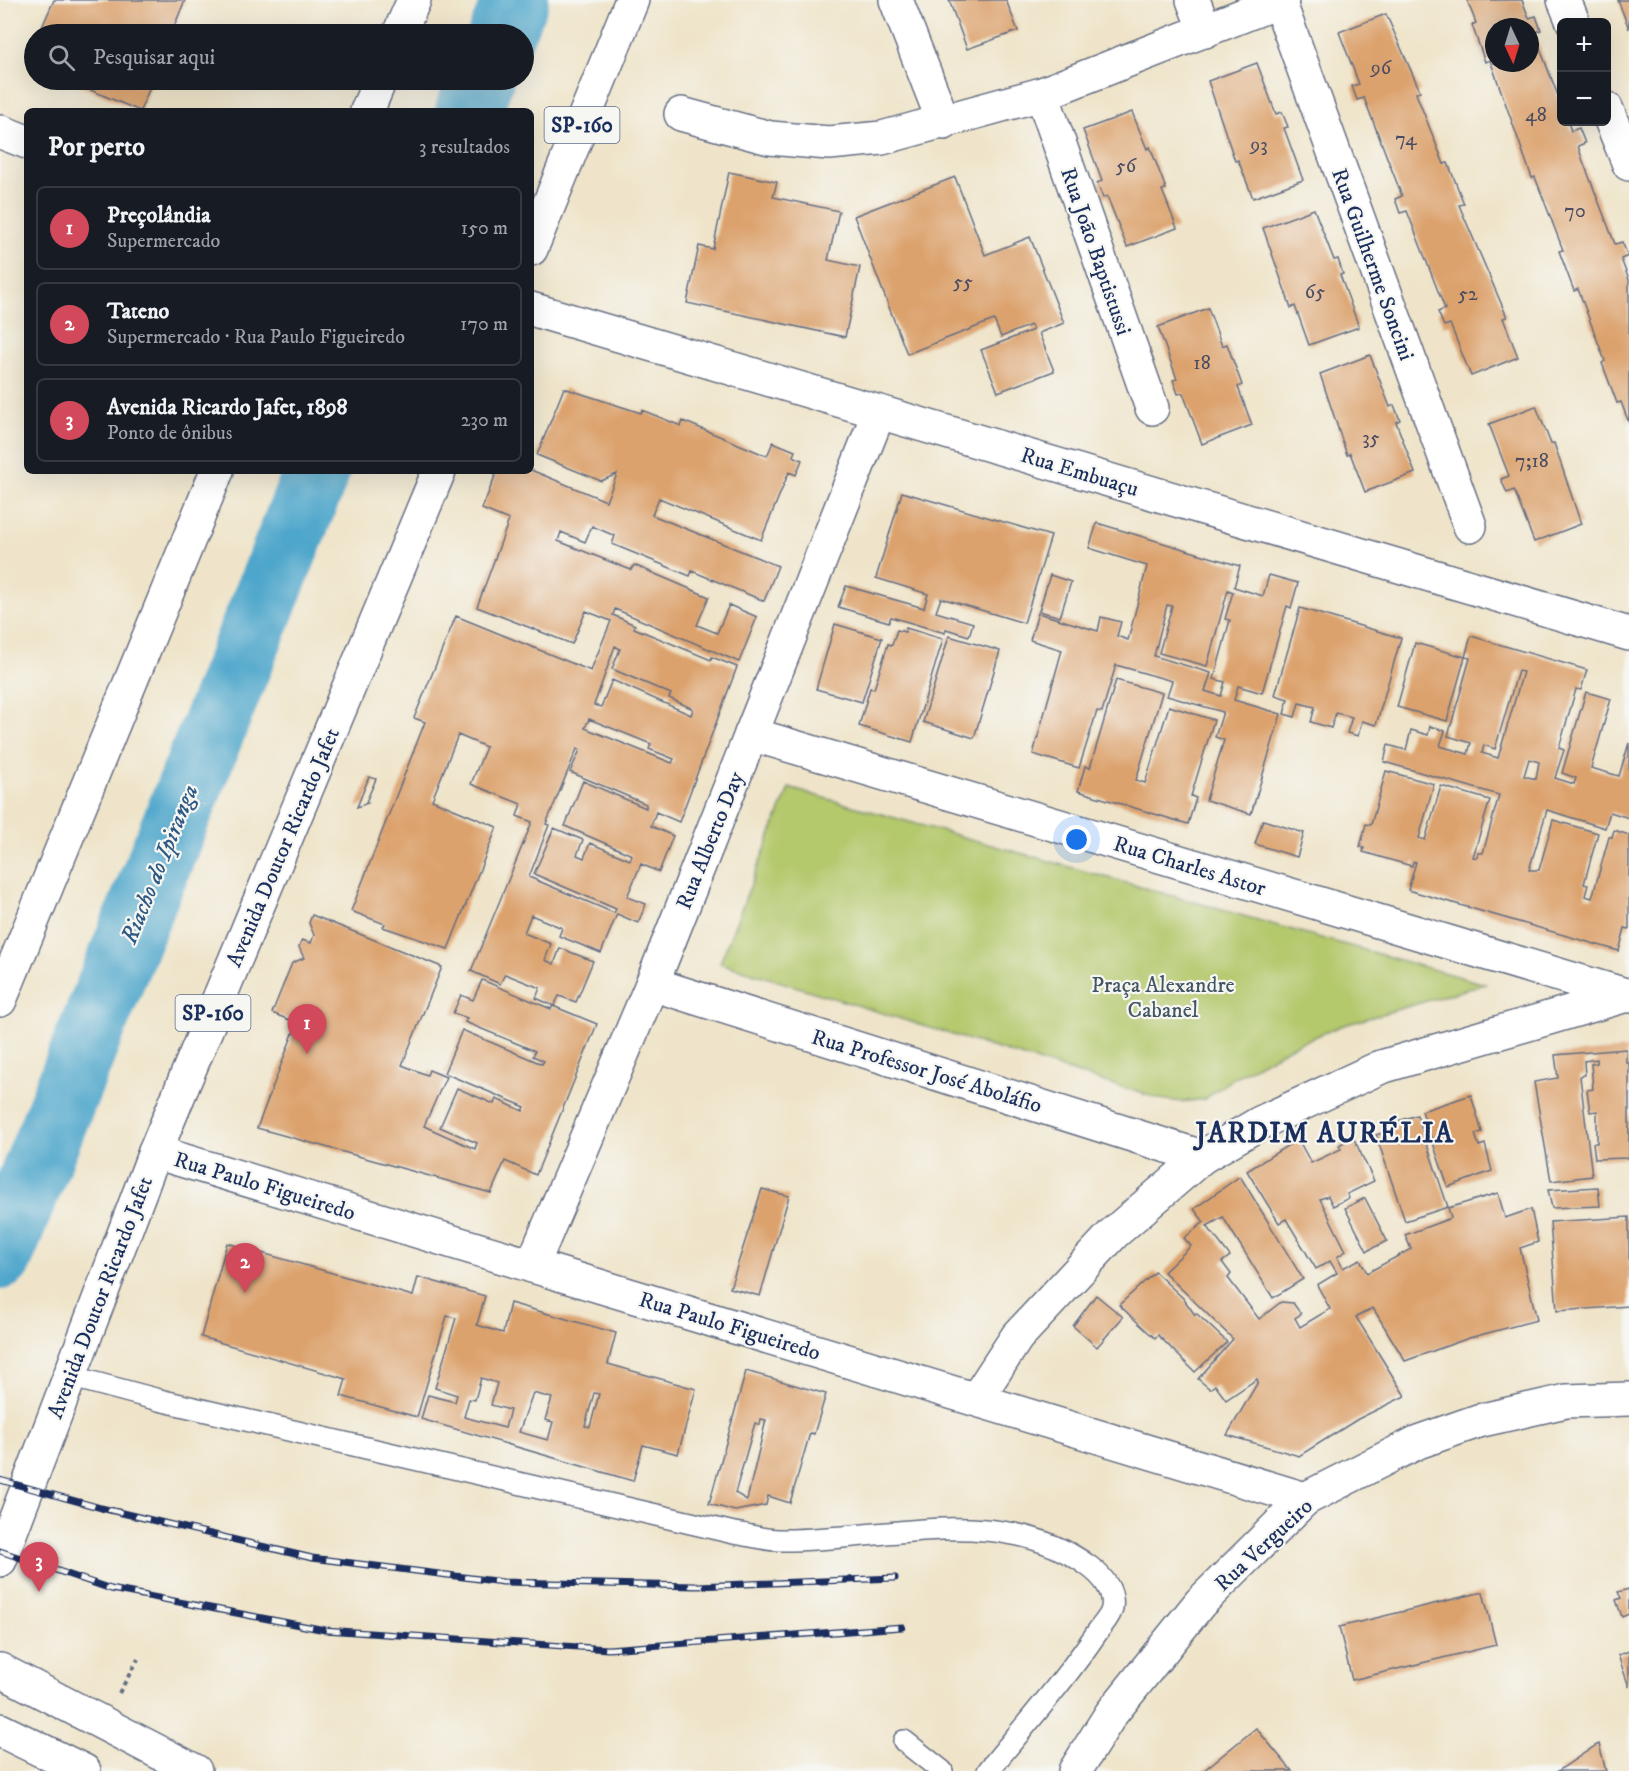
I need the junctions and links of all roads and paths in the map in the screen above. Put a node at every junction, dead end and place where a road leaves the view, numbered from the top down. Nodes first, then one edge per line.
1 (414, 0) edge
2 (632, 0) edge
3 (896, 0) edge
4 (1193, 0) edge
5 (1564, 0) edge
6 (1280, 1) edge
7 (1571, 18) edge
8 (403, 24) edge
9 (1205, 31) junction
10 (376, 90) edge
11 (1042, 94) junction
12 (368, 108) edge
13 (681, 114) dead end
14 (1611, 120) edge
15 (944, 123) junction
16 (1629, 165) edge
17 (534, 242) edge
18 (534, 310) edge
19 (1152, 408) dead end
20 (879, 412) junction
21 (216, 474) edge
22 (438, 474) edge
23 (1470, 526) dead end
24 (1629, 634) edge
25 (751, 734) junction
26 (652, 984) junction
27 (1628, 996) edge
28 (0, 1000) edge
29 (155, 1152) junction
30 (1202, 1156) junction
31 (532, 1266) junction
32 (69, 1376) junction
33 (976, 1398) junction
34 (1629, 1399) edge
35 (1305, 1499) junction
36 (0, 1560) edge
37 (6, 1673) edge
38 (0, 1730) edge
39 (904, 1741) dead end
40 (84, 1771) edge
41 (195, 1771) edge
42 (942, 1771) edge
43 (988, 1771) edge
44 (1075, 1771) edge

1 - 8 street
2 - 17 street, SP-160
3 - 15 street
4 - 9 street
5 - 7 street
6 - 9 street
6 - 23 street, Rua Guilherme Soncini
9 - 11 street
10 - 12 street
11 - 15 street
11 - 19 street, Rua João Baptistussi
13 - 15 street
14 - 16 street
18 - 20 street, Rua Embuaçu
20 - 24 street, Rua Embuaçu
20 - 25 street, Rua Alberto Day
21 - 28 street
22 - 29 street, Avenida Doutor Ricardo Jafet / SP-160
25 - 26 street, Rua Alberto Day
25 - 27 street, Rua Charles Astor
26 - 30 street, Rua Professor José Aboláfio
26 - 31 street, Rua Alberto Day
27 - 30 street
29 - 31 street, Rua Paulo Figueiredo
29 - 32 street, Avenida Doutor Ricardo Jafet / SP-160
30 - 33 street
31 - 33 street, Rua Paulo Figueiredo
32 - 36 street, Avenida Doutor Ricardo Jafet / SP-160
32 - 43 lane
33 - 35 street, Rua Paulo Figueiredo
34 - 35 street, Rua Vergueiro
35 - 44 street, Rua Vergueiro
37 - 41 street
38 - 40 street
39 - 42 lane

